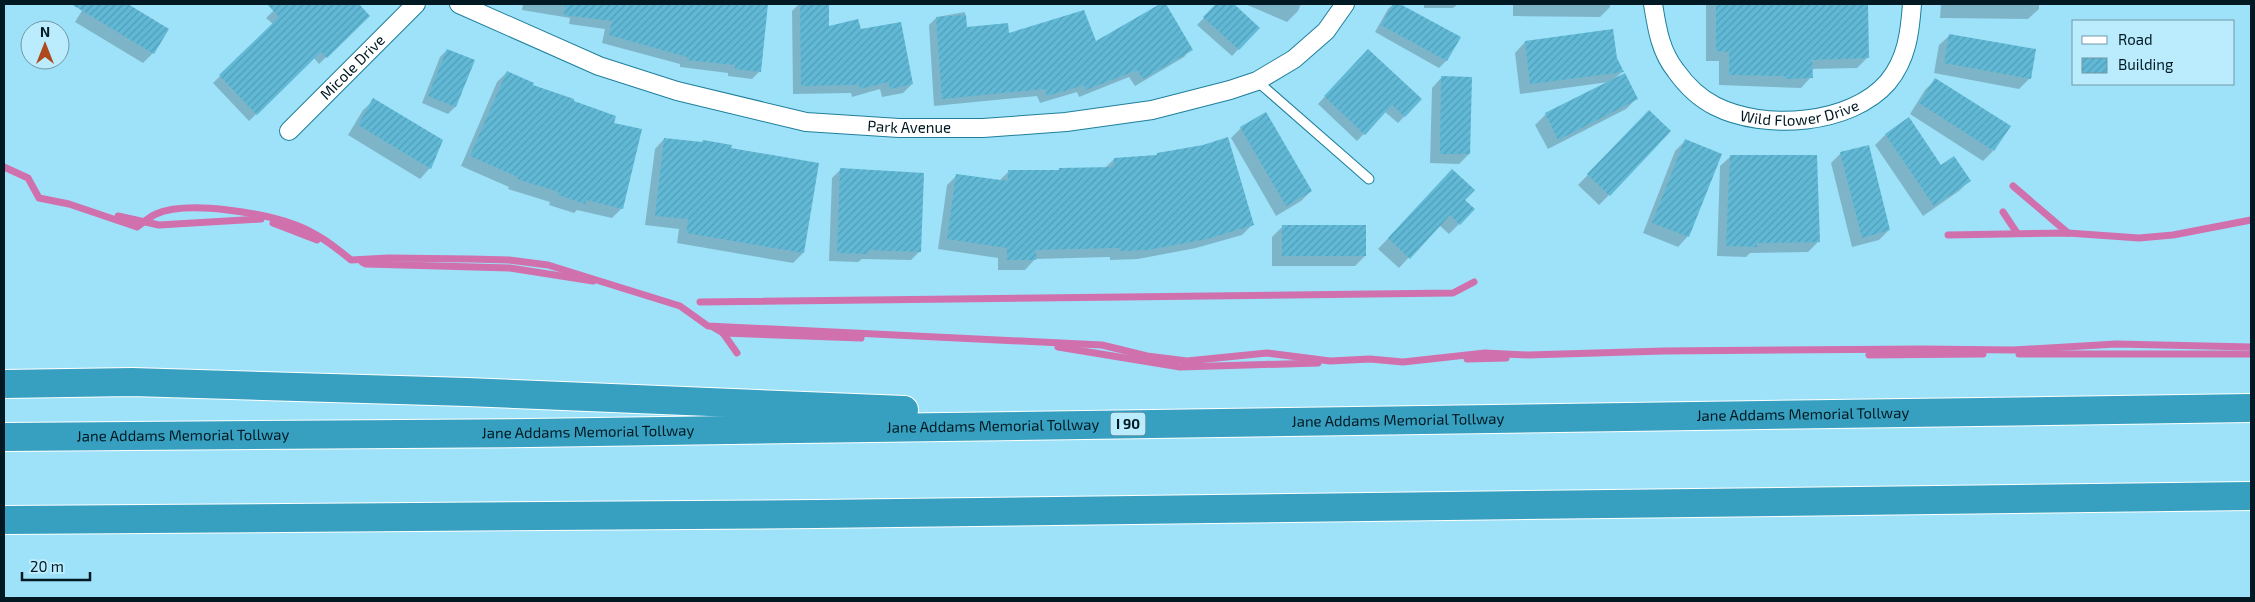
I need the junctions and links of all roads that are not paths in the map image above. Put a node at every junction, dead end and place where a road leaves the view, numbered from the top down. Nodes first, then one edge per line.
1 (416, 4) edge
2 (459, 4) edge
3 (1345, 4) edge
4 (1653, 4) edge
5 (1912, 4) edge
6 (1257, 81) junction
7 (289, 131) dead end
8 (1369, 179) dead end
9 (4, 384) edge
10 (2251, 408) edge
11 (1143, 424) junction
12 (4, 438) edge
13 (2251, 496) edge
14 (4, 520) edge

1 - 7 street, Micole Drive
2 - 6 street, Park Avenue
3 - 6 street, Park Avenue
4 - 5 street, Wild Flower Drive
6 - 8 lane
9 - 11 highway
10 - 11 highway, Jane Addams Memorial Tollway / I 90
11 - 12 highway, Jane Addams Memorial Tollway / I 90
13 - 14 highway

